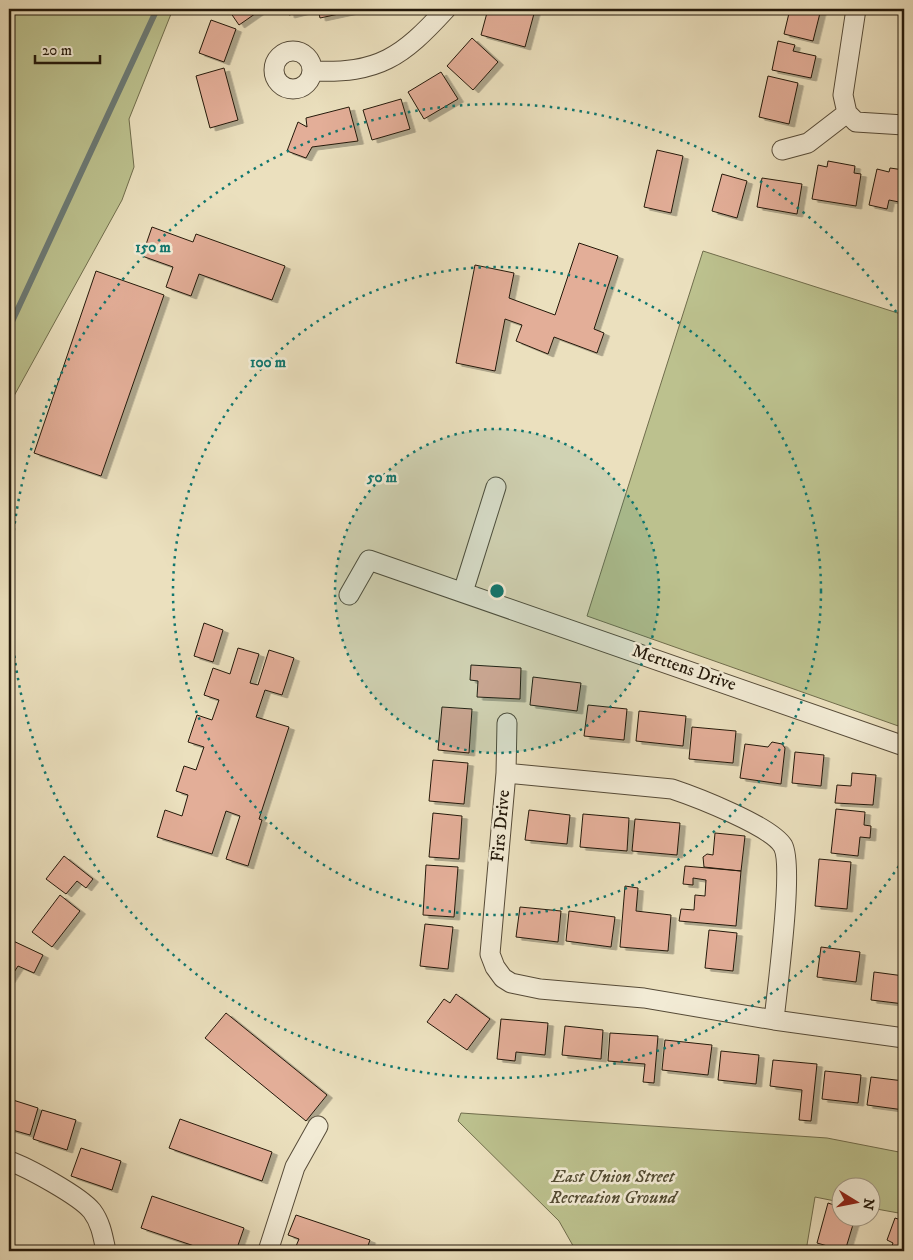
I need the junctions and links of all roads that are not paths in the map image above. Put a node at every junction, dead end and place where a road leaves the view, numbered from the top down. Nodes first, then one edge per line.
1 (446, 9) edge
2 (856, 9) edge
3 (312, 71) dead end
4 (847, 113) junction
5 (904, 125) edge
6 (782, 150) dead end
7 (496, 487) dead end
8 (463, 592) junction
9 (350, 595) dead end
10 (507, 723) dead end
11 (904, 746) edge
12 (506, 773) junction
13 (774, 1020) junction
14 (904, 1038) edge
15 (318, 1126) dead end
16 (9, 1161) edge
17 (106, 1251) edge
18 (268, 1251) edge

1 - 3 street
2 - 4 street
4 - 5 street
4 - 6 street
7 - 8 street
8 - 9 street, Merttens Drive
8 - 11 street, Merttens Drive
10 - 12 street
12 - 13 street, Firs Drive
12 - 13 street, Firs Drive
13 - 14 street, Firs Drive
15 - 18 street
16 - 17 street

